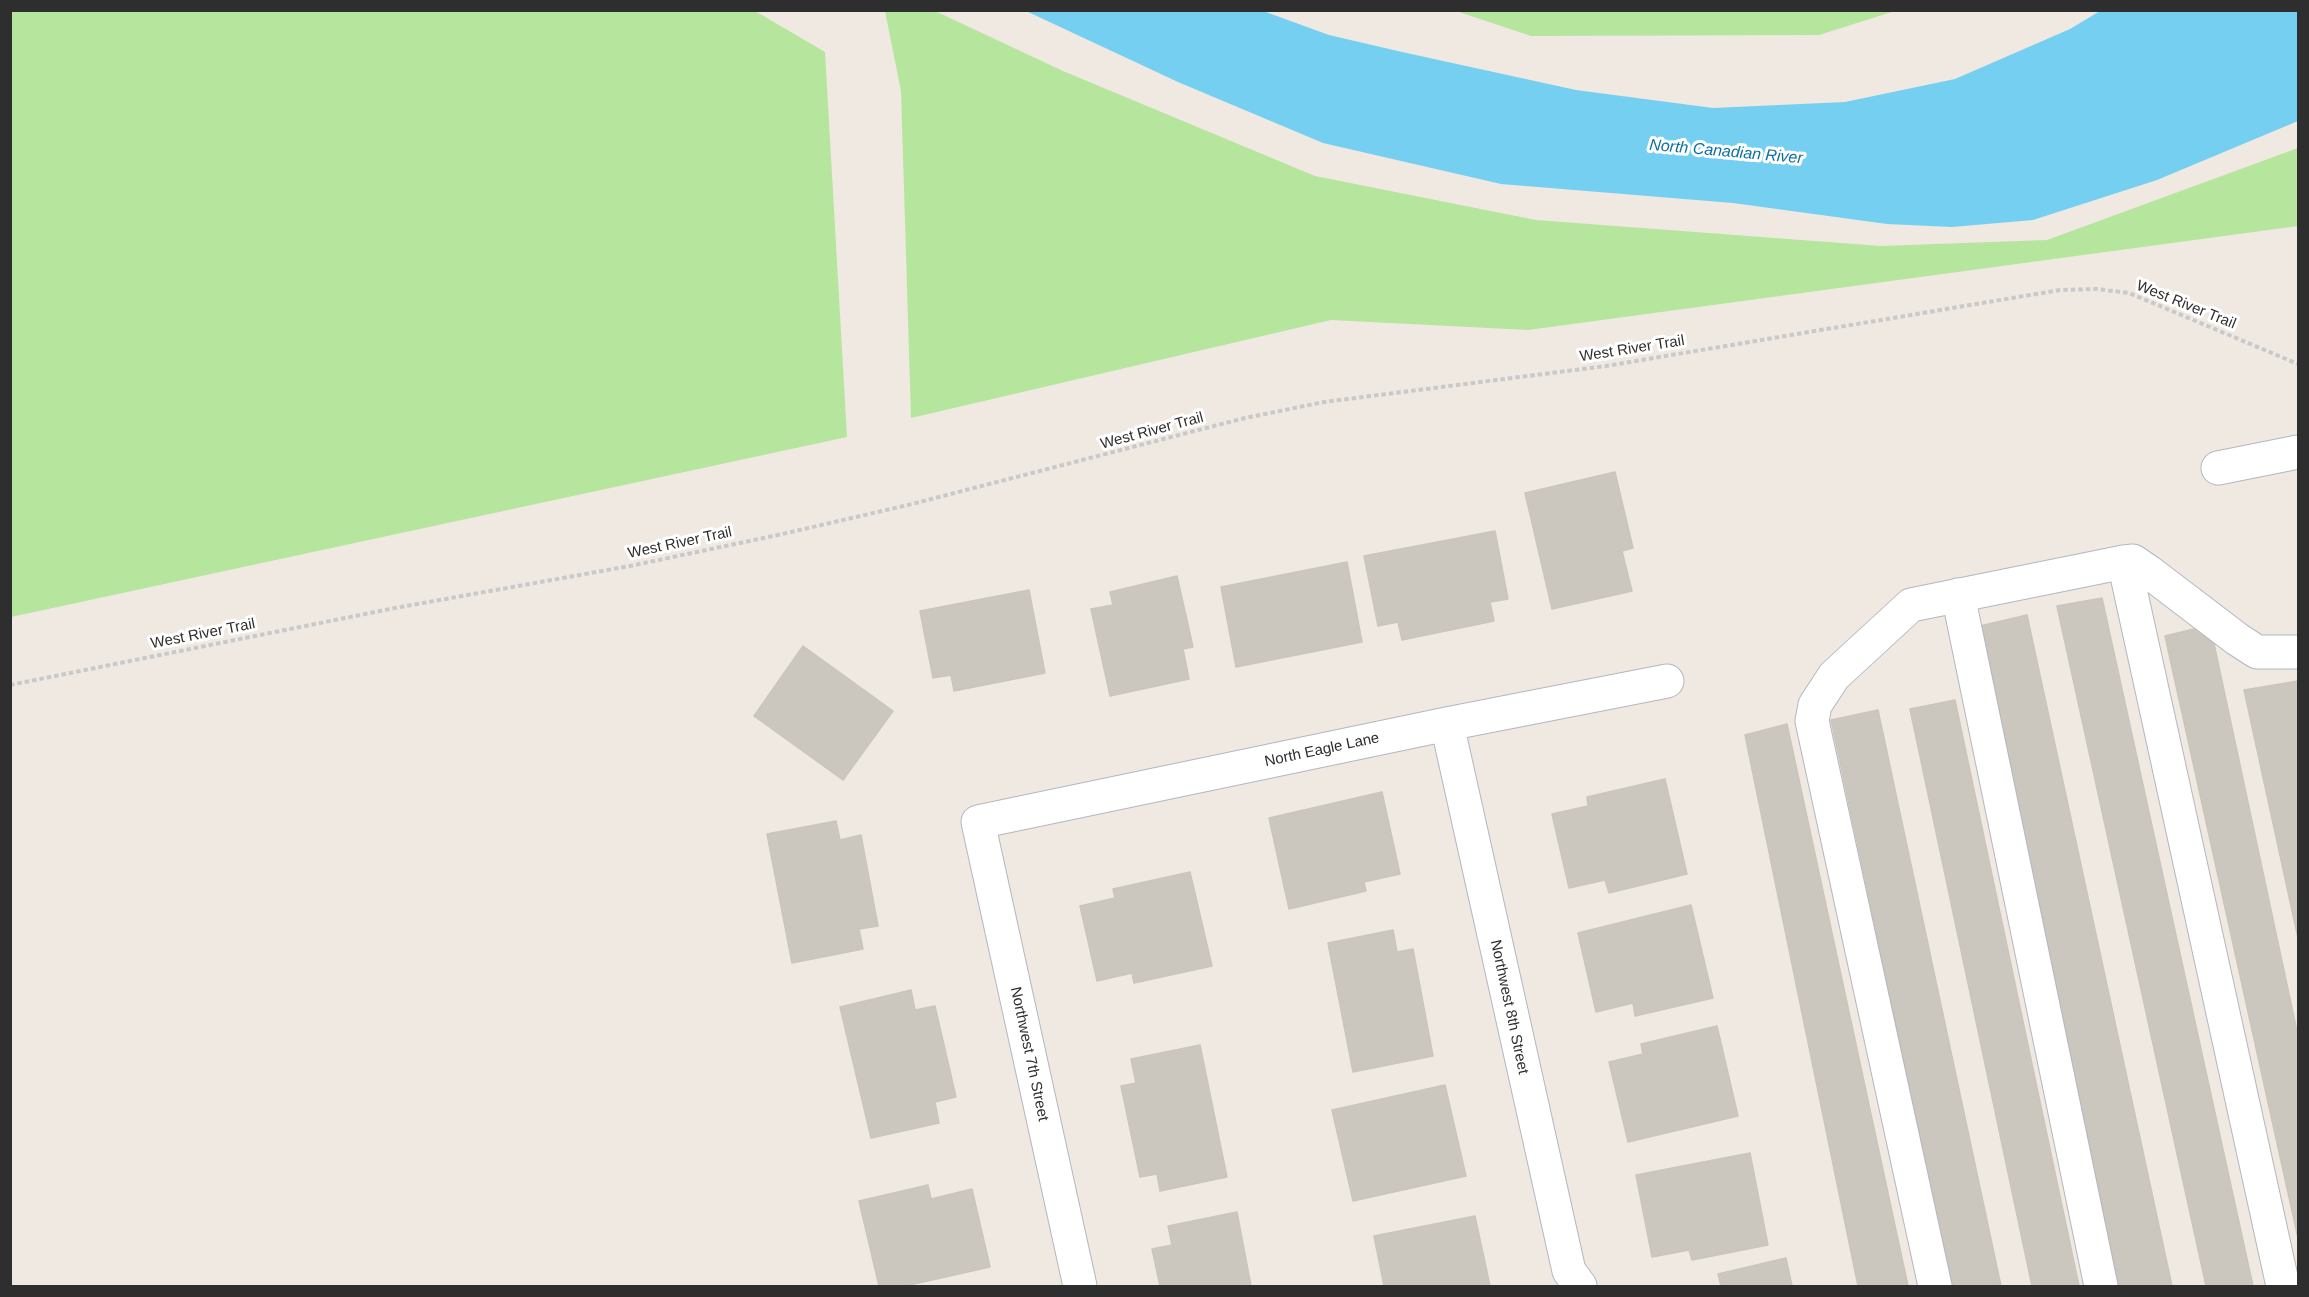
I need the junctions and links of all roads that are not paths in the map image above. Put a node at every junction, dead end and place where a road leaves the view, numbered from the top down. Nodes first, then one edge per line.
1 (2298, 452) edge
2 (2218, 468) dead end
3 (2124, 562) junction
4 (1958, 595) junction
5 (2298, 652) edge
6 (1667, 681) dead end
7 (1447, 724) junction
8 (978, 822) joint
9 (1080, 1287) edge
10 (1580, 1287) edge
11 (1935, 1287) edge
12 (2101, 1287) edge
13 (2283, 1287) edge

1 - 2 street
3 - 4 street
3 - 5 street
3 - 13 street
4 - 11 street
4 - 12 street
6 - 7 street, North Eagle Lane
7 - 8 street, North Eagle Lane
7 - 10 street, Northwest 8th Street
8 - 9 street, Northwest 7th Street

